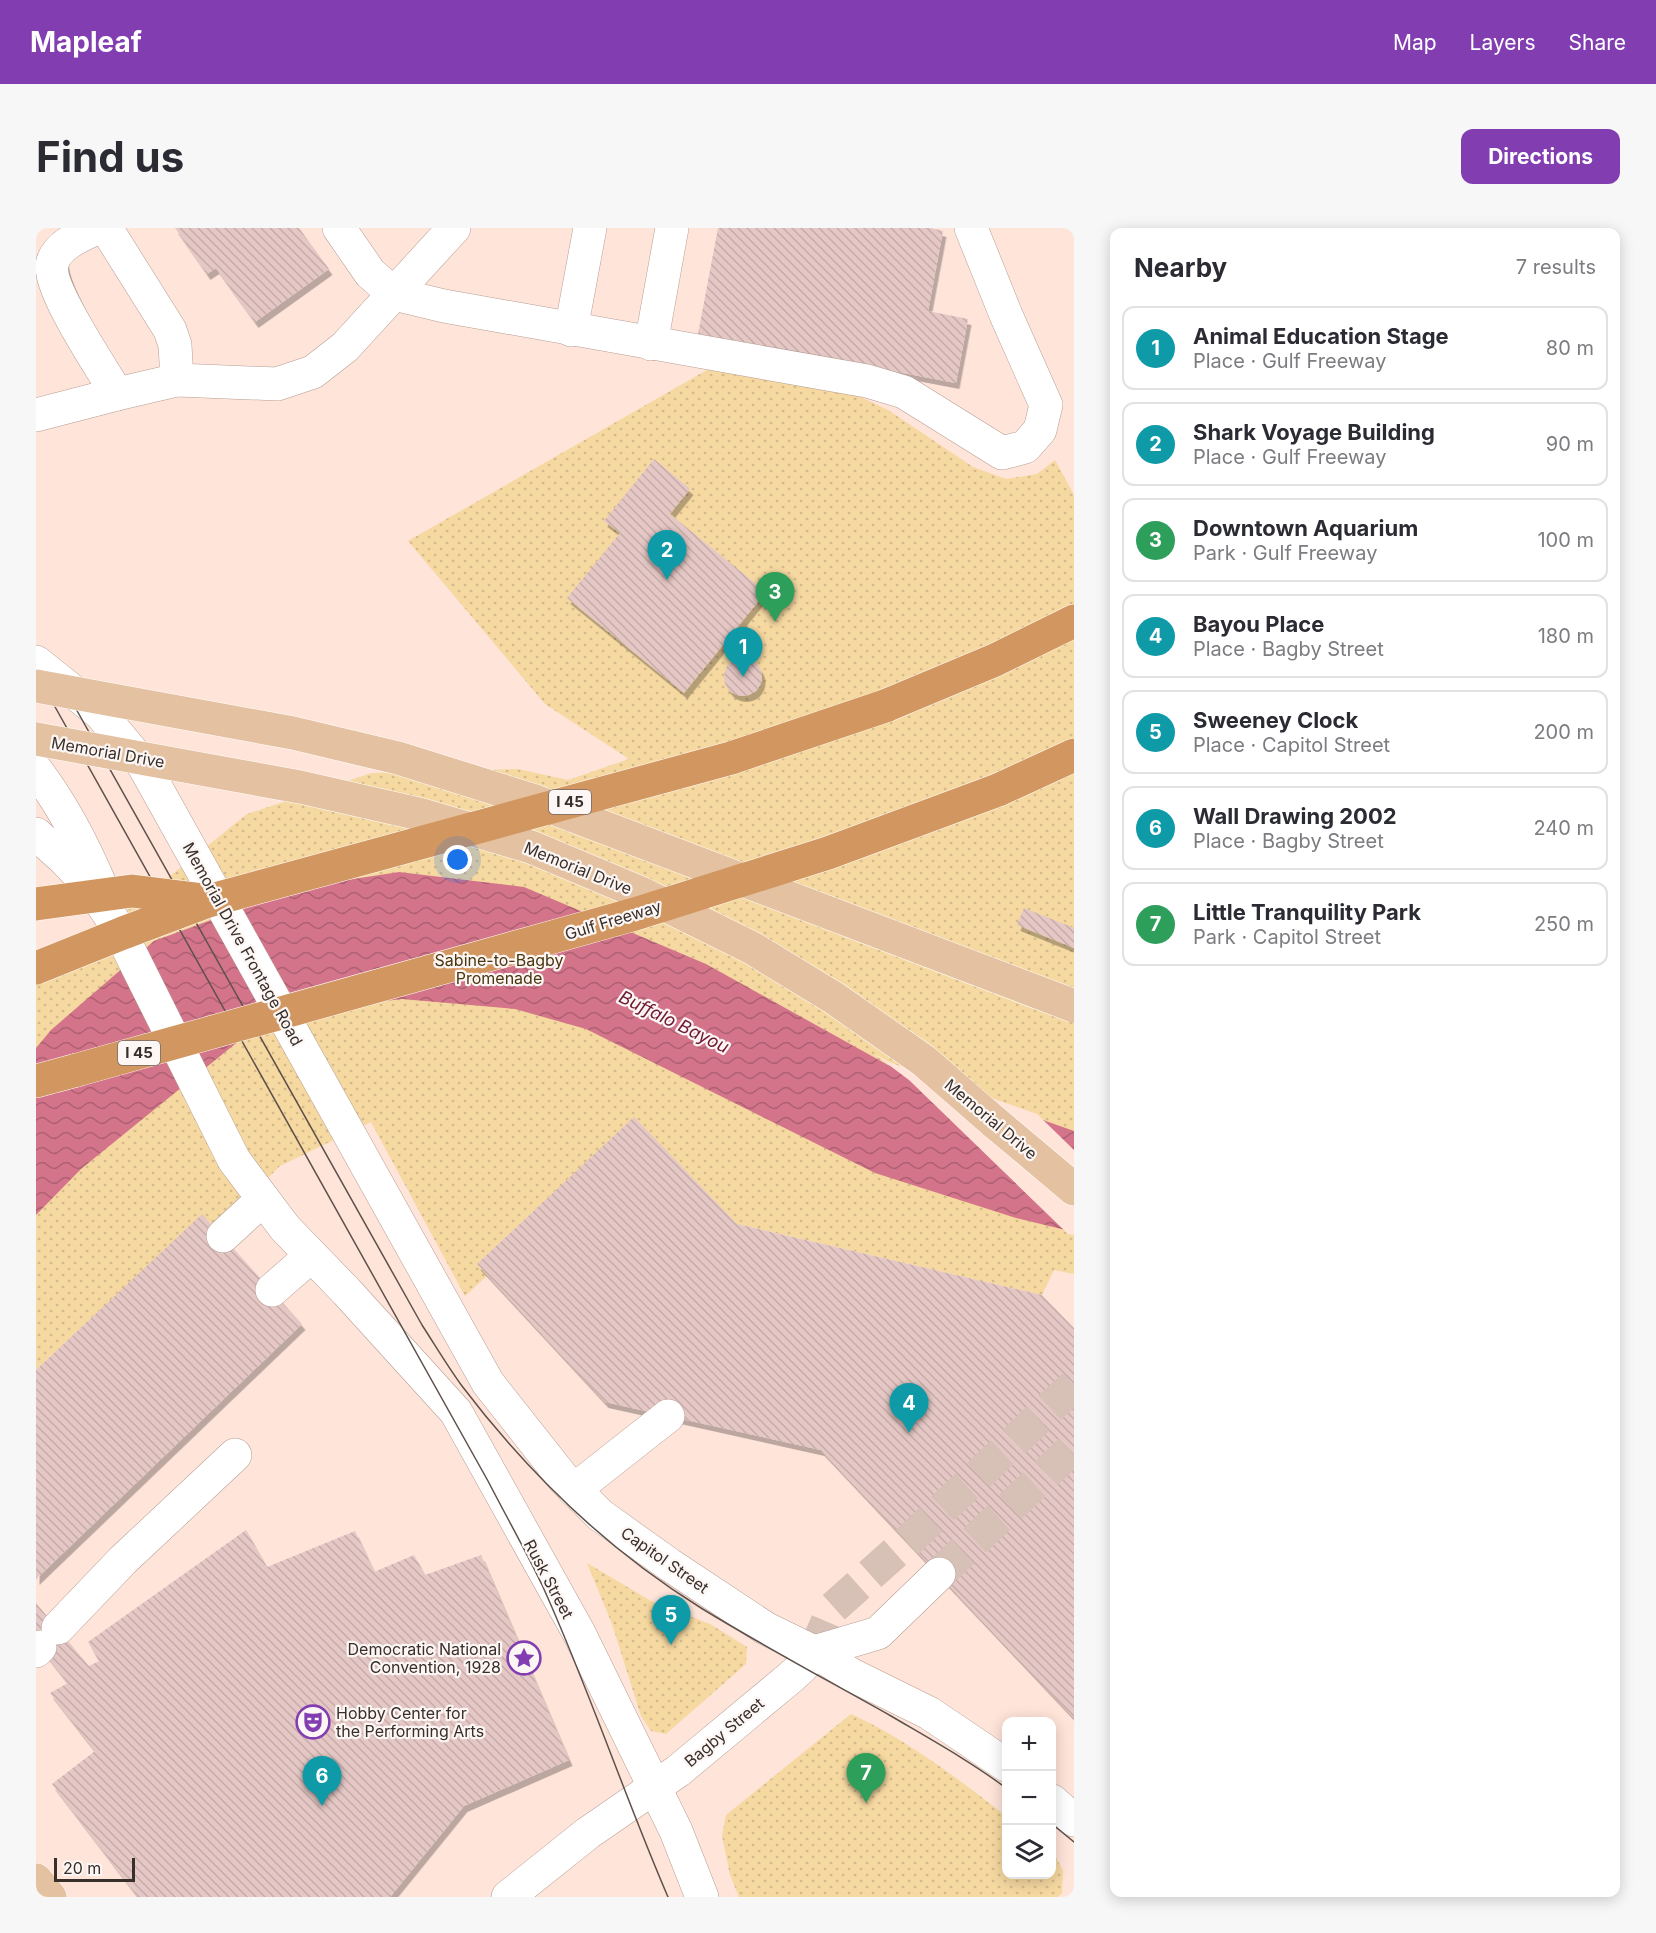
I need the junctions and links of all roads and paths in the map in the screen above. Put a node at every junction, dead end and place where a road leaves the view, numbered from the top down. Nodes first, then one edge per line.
1 (97, 228) edge
2 (106, 228) edge
3 (339, 228) edge
4 (454, 228) edge
5 (590, 228) edge
6 (672, 228) edge
7 (971, 228) edge
8 (394, 294) junction
9 (571, 330) junction
10 (651, 344) junction
11 (177, 380) junction
12 (117, 394) junction
13 (36, 415) edge
14 (1074, 621) edge
15 (36, 662) edge
16 (36, 686) edge
17 (36, 739) edge
18 (1074, 755) edge
19 (36, 770) edge
20 (36, 834) edge
21 (94, 884) junction
22 (208, 901) junction
23 (36, 904) edge
24 (120, 929) junction
25 (36, 957) edge
26 (36, 968) edge
27 (1074, 1006) edge
28 (36, 1081) edge
29 (1074, 1189) edge
30 (263, 1199) junction
31 (224, 1236) dead end
32 (415, 1254) joint
33 (311, 1256) junction
34 (272, 1290) dead end
35 (668, 1416) dead end
36 (235, 1455) dead end
37 (574, 1490) junction
38 (939, 1574) tunnel mouth
39 (44, 1642) edge
40 (814, 1652) junction
41 (1002, 1762) edge
42 (653, 1788) junction
43 (1056, 1804) edge
44 (1074, 1820) edge
45 (36, 1880) edge
46 (50, 1897) edge
47 (508, 1897) edge
48 (702, 1897) edge

1 - 12 street
2 - 11 street
3 - 8 street
4 - 8 street
5 - 9 street
6 - 10 street
7 - 10 street
8 - 9 street
8 - 11 street
9 - 10 street
11 - 12 street
12 - 13 street
14 - 22 highway, I 45, bridge
15 - 32 street, Memorial Drive Frontage Road, bridge
16 - 27 main road, bridge
17 - 29 main road, Memorial Drive, bridge
18 - 28 highway, Gulf Freeway / I 45, bridge
19 - 21 street
20 - 21 street
21 - 24 street
22 - 23 highway, bridge
22 - 24 highway, I 45, bridge
24 - 25 highway, I 45, bridge
24 - 26 highway, bridge
24 - 30 street, bridge
30 - 31 street
30 - 33 street
32 - 37 street, Capitol Street
33 - 34 street
33 - 42 street, Rusk Street
35 - 37 street
36 - 39 street
37 - 40 street, Capitol Street
38 - 40 street
40 - 41 street, Capitol Street
40 - 42 street, Bagby Street
42 - 47 street, Bagby Street
42 - 48 street, Rusk Street
43 - 44 street
45 - 46 main road

